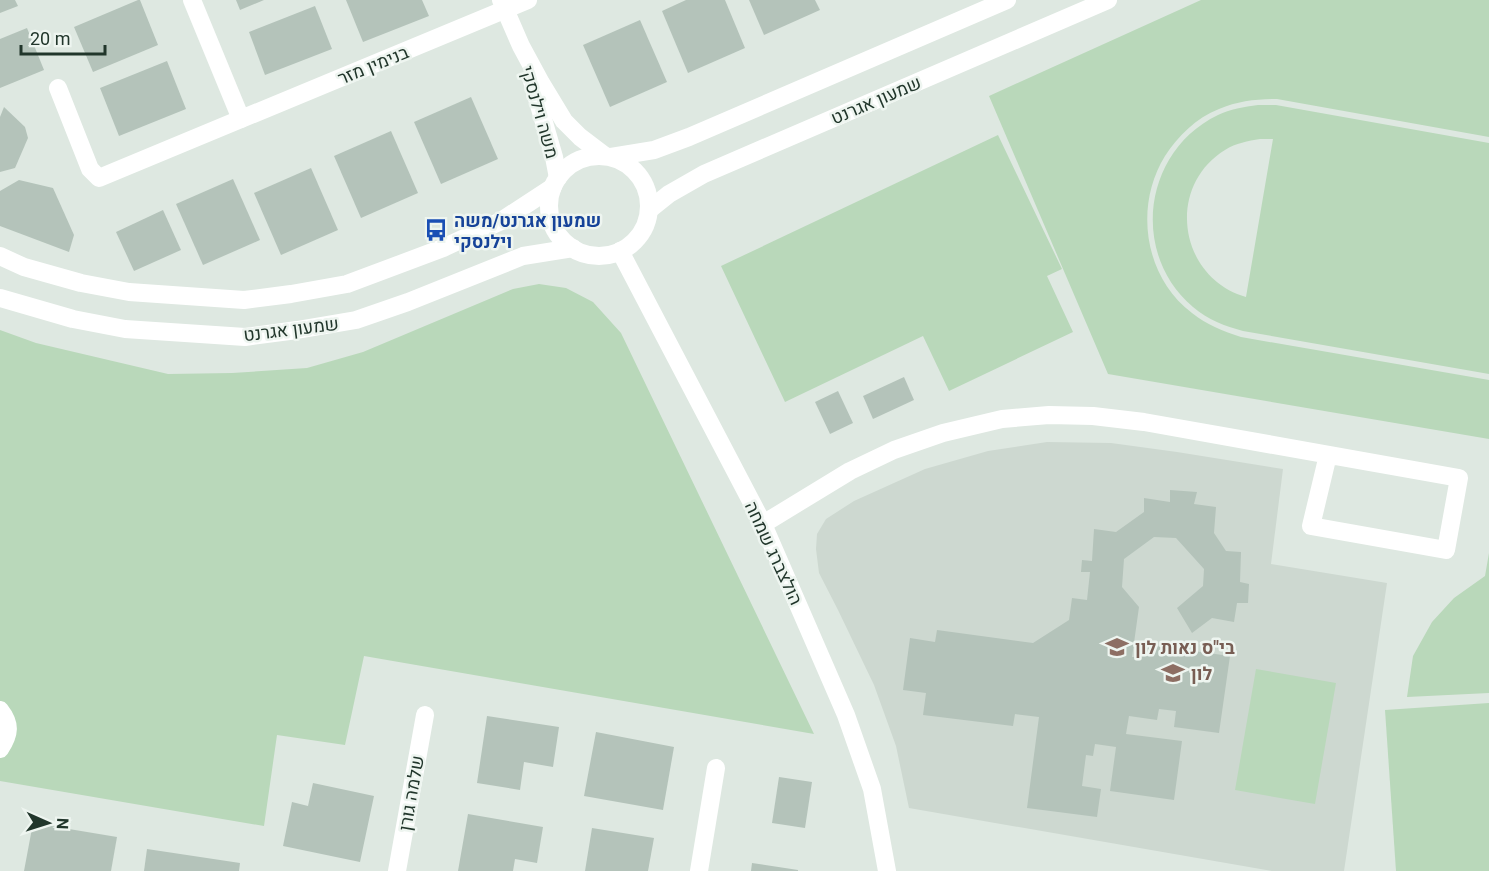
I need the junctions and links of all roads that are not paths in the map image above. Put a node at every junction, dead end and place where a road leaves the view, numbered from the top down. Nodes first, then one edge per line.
1 (192, 0) edge
2 (528, 0) edge
3 (1007, 0) edge
4 (1108, 0) edge
5 (503, 5) edge
6 (521, 46) junction
7 (58, 88) dead end
8 (241, 119) junction
9 (608, 156) junction
10 (556, 182) junction
11 (649, 210) junction
12 (573, 248) junction
13 (620, 251) junction
14 (0, 256) edge
15 (0, 298) edge
16 (1328, 455) junction
17 (763, 524) junction
18 (0, 710) edge
19 (426, 715) dead end
20 (0, 749) edge
21 (716, 768) dead end
22 (397, 871) edge
23 (699, 871) edge
24 (887, 871) edge

1 - 8 street
2 - 5 street, בנימין מזר
3 - 9 street
4 - 11 street, שמעון אגרנט
5 - 6 street, משה וילנסקי
5 - 8 street, בנימין מזר
6 - 9 street, משה וילנסקי
6 - 10 street, משה וילנסקי
7 - 8 street, בנימין מזר
9 - 10 street
9 - 11 street
10 - 12 street
10 - 14 street, שמעון אגרנט
11 - 13 street
12 - 13 street
12 - 15 street, שמעון אגרנט
13 - 17 street, הולצברג שמחה
16 - 16 street
16 - 17 street
17 - 24 street, הולצברג שמחה
18 - 20 street
19 - 22 street, שלמה גורן
21 - 23 street

